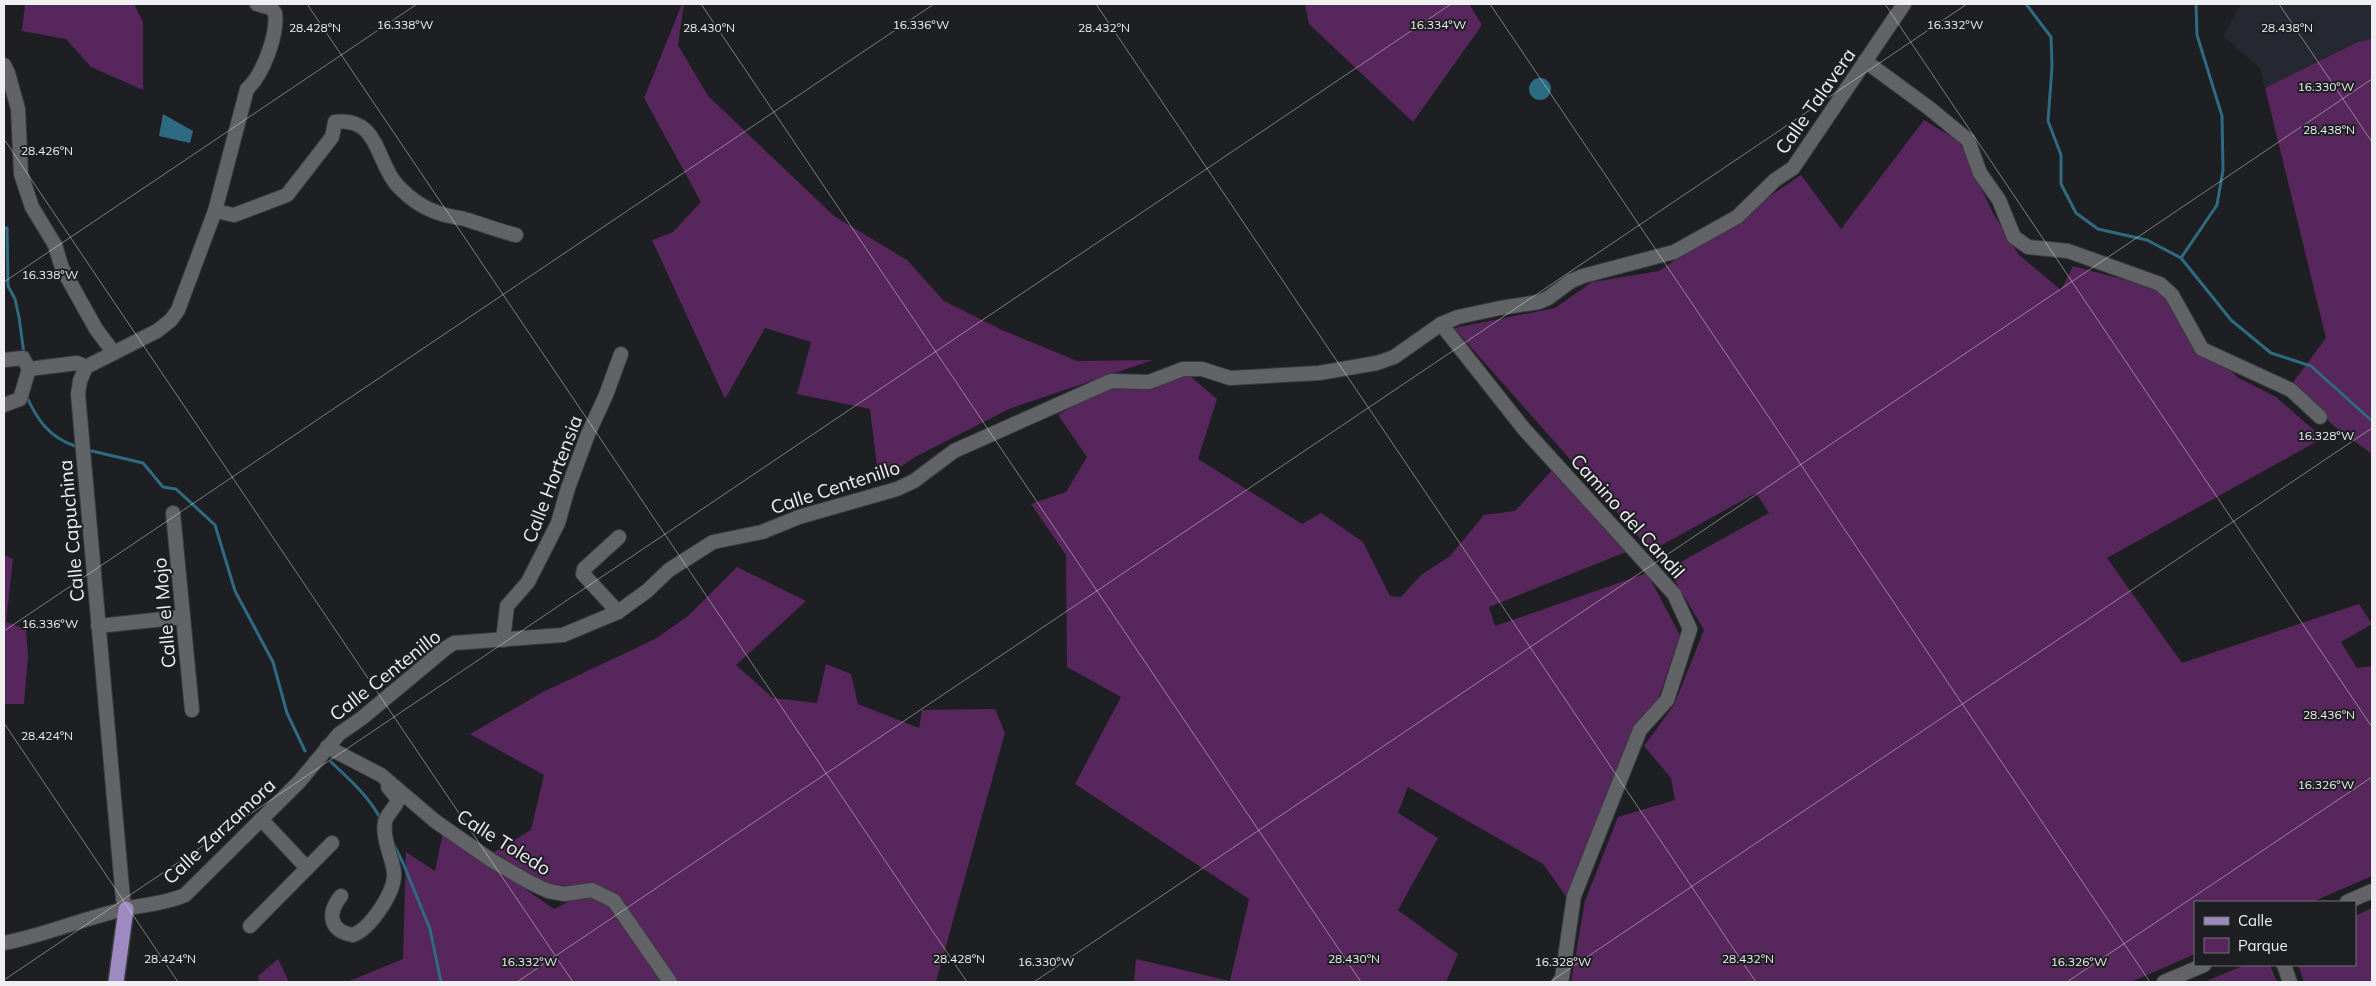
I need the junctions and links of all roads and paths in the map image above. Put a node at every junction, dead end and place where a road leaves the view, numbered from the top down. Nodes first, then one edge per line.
1 (257, 4) edge
2 (1904, 4) edge
3 (1865, 61) junction
4 (4, 64) edge
5 (215, 211) junction
6 (516, 235) dead end
7 (1441, 324) junction
8 (114, 353) junction
9 (621, 354) dead end
10 (4, 360) edge
11 (86, 367) junction
12 (30, 369) junction
13 (4, 405) edge
14 (2320, 417) dead end
15 (173, 513) dead end
16 (619, 537) dead end
17 (618, 612) junction
18 (183, 617) junction
19 (98, 626) junction
20 (503, 640) junction
21 (192, 710) dead end
22 (327, 747) junction
23 (380, 775) junction
24 (261, 819) junction
25 (332, 844) dead end
26 (307, 868) junction
27 (2372, 891) edge
28 (341, 896) dead end
29 (2349, 901) edge
30 (126, 909) junction
31 (250, 926) dead end
32 (4, 943) edge
33 (2202, 966) edge
34 (2284, 966) edge
35 (116, 982) edge
36 (670, 982) edge
37 (1559, 982) edge
38 (2164, 982) edge
39 (2290, 982) edge

1 - 5 street
2 - 3 street, Calle Talavera
3 - 7 street, Calle Talavera
3 - 14 street
4 - 8 street
5 - 6 street
5 - 8 street
7 - 17 street, Calle Centenillo
7 - 37 street, Camino del Candil
8 - 11 street
9 - 20 street, Calle Hortensia
10 - 12 street
11 - 12 street
11 - 19 street, Calle Capuchina
12 - 13 street
15 - 18 street, Calle el Mojo
16 - 17 street
17 - 20 street, Calle Centenillo
18 - 19 street
18 - 21 street, Calle el Mojo
19 - 30 street, Calle Capuchina
20 - 22 street, Calle Centenillo
22 - 23 street, Calle Toledo
22 - 24 street, Calle Zarzamora
23 - 28 street
23 - 36 street, Calle Toledo
24 - 26 street
24 - 30 street, Calle Zarzamora
25 - 26 street
26 - 31 street
27 - 29 street
30 - 32 street, Calle Zarzamora
30 - 35 main road
33 - 38 street
34 - 39 street

